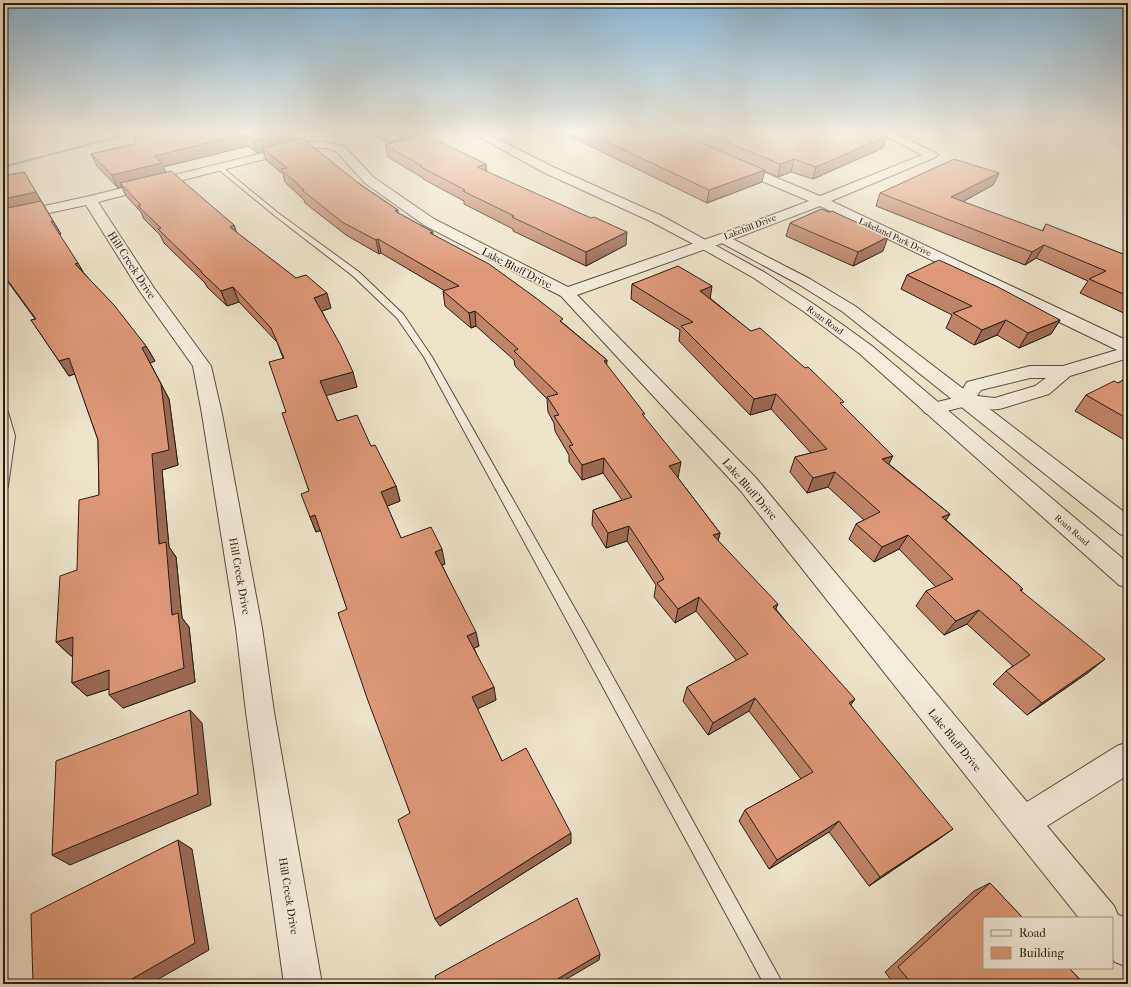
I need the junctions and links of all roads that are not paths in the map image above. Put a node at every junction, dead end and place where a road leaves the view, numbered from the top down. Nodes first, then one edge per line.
1 (179, 178) edge
2 (232, 178) edge
3 (367, 178) edge
4 (567, 178) edge
5 (766, 178) edge
6 (873, 178) edge
7 (90, 200) junction
8 (820, 201) junction
9 (3, 219) edge
10 (707, 237) junction
11 (723, 238) junction
12 (567, 293) junction
13 (1128, 348) edge
14 (1128, 352) edge
15 (965, 401) junction
16 (932, 409) junction
17 (3, 412) edge
18 (3, 486) edge
19 (1128, 528) edge
20 (1128, 578) edge
21 (1128, 756) edge
22 (1022, 823) junction
23 (1101, 917) edge
24 (1113, 931) edge
25 (1128, 949) edge
26 (303, 984) edge
27 (774, 984) edge

1 - 7 street
2 - 27 lane
3 - 12 street, Lake Bluff Drive
4 - 10 street, Roan Road
5 - 8 street, Lakeland Park Drive
6 - 8 street, Lakehill Drive
7 - 9 street
7 - 26 street, Hill Creek Drive
8 - 11 street, Lakehill Drive
8 - 13 street, Lakeland Park Drive
10 - 11 street, Lakehill Drive
10 - 12 street, Lakehill Drive
10 - 16 street, Roan Road
11 - 15 street, Roan Road
12 - 22 street, Lake Bluff Drive
14 - 15 street
15 - 16 street
15 - 19 street, Roan Road
16 - 20 street, Roan Road
17 - 18 lane
21 - 22 street
22 - 23 street, Lake Bluff Drive
24 - 25 street

